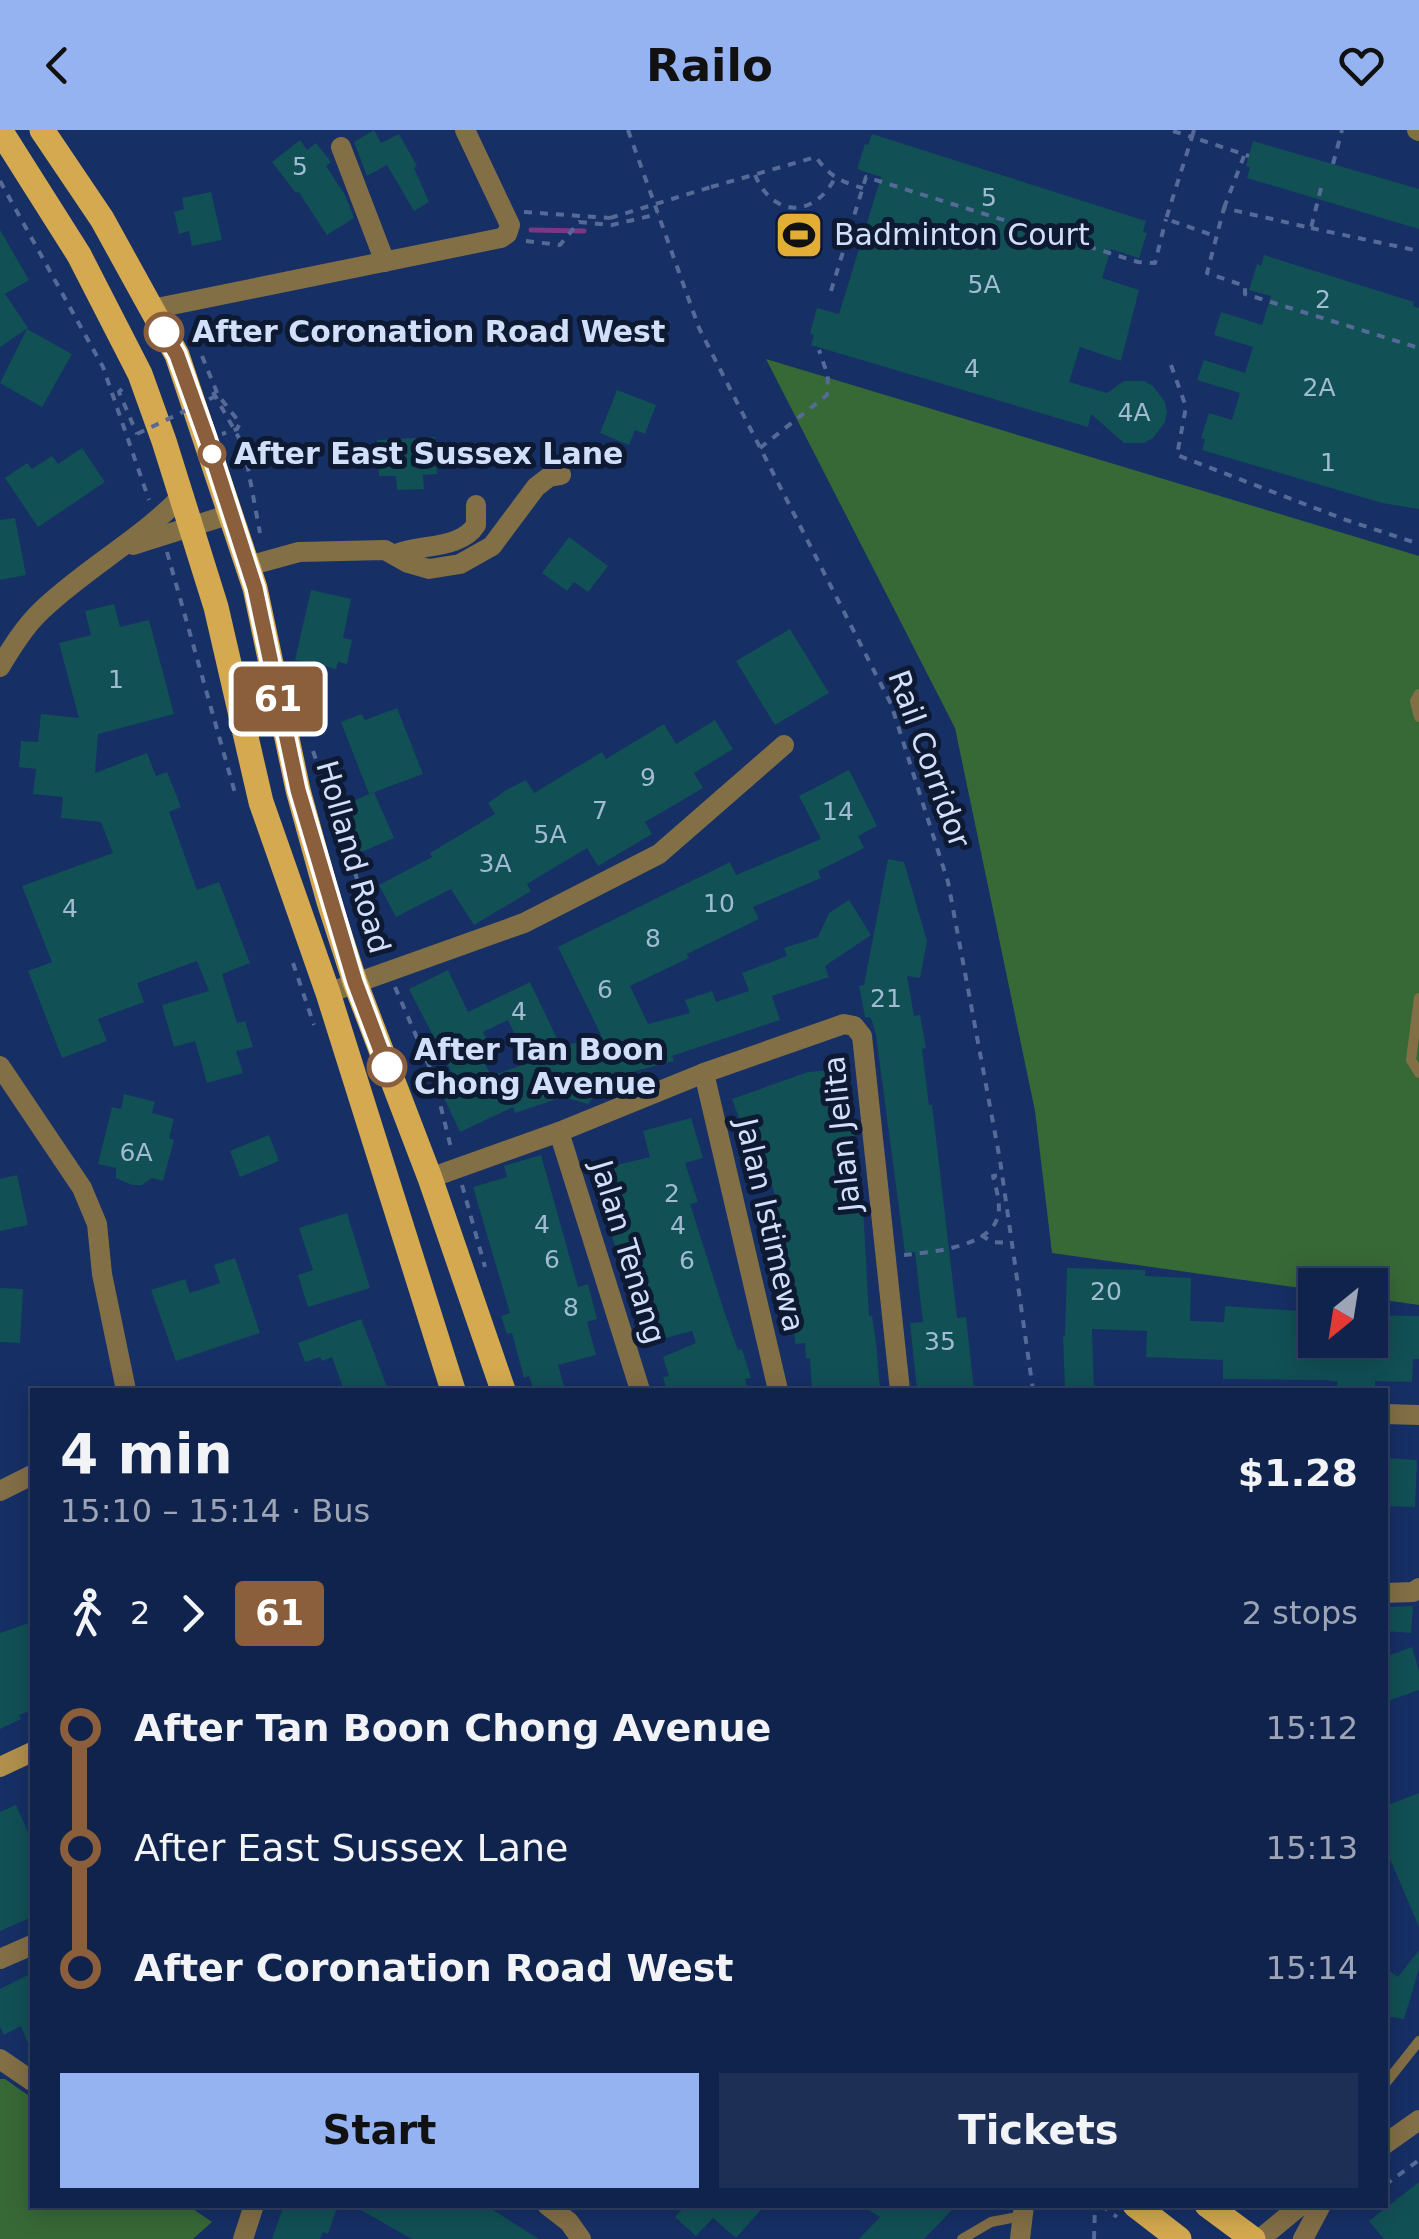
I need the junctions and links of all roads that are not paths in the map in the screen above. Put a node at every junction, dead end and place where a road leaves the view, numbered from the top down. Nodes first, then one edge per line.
1 (42, 130) edge
2 (465, 130) edge
3 (2, 135) edge
4 (340, 147) dead end
5 (384, 262) junction
6 (152, 309) junction
7 (561, 475) dead end
8 (183, 495) junction
9 (476, 505) dead end
10 (230, 514) junction
11 (194, 527) junction
12 (122, 548) junction
13 (396, 554) junction
14 (256, 564) junction
15 (0, 667) edge
16 (1419, 694) edge
17 (1419, 717) edge
18 (784, 745) dead end
19 (355, 982) junction
20 (328, 993) junction
21 (1419, 998) edge
22 (704, 1073) junction
23 (1419, 1073) edge
24 (3, 1078) edge
25 (559, 1132) junction
26 (430, 1178) junction
27 (126, 1388) edge
28 (452, 1388) edge
29 (501, 1388) edge
30 (639, 1388) edge
31 (778, 1388) edge
32 (900, 1388) edge
33 (1388, 1414) edge
34 (1419, 1415) edge
35 (30, 1476) edge
36 (0, 1491) edge
37 (1419, 1588) edge
38 (1388, 1592) edge
39 (30, 1753) edge
40 (0, 1768) edge
41 (30, 1945) edge
42 (0, 1959) edge
43 (1419, 2041) edge
44 (0, 2059) edge
45 (30, 2080) edge
46 (1388, 2080) edge
47 (1419, 2120) edge
48 (1388, 2142) edge
49 (253, 2208) edge
50 (550, 2208) edge
51 (1139, 2208) edge
52 (1211, 2208) edge
53 (1296, 2208) edge
54 (1320, 2208) edge
55 (1023, 2210) edge
56 (243, 2239) edge
57 (582, 2239) edge
58 (962, 2239) edge
59 (1020, 2239) edge
60 (1179, 2239) edge
61 (1253, 2239) edge
62 (1260, 2239) edge
63 (1303, 2239) edge

1 - 6 main road, Holland Road
2 - 5 street
3 - 8 main road
4 - 5 street
5 - 6 street
6 - 10 main road, Holland Road
7 - 13 street
8 - 11 main road
8 - 12 street
9 - 13 street
10 - 11 street
10 - 14 main road, Holland Road
11 - 12 street
11 - 20 main road
12 - 15 street
13 - 14 street
14 - 19 main road, Holland Road
16 - 17 lane
18 - 19 street
19 - 20 street
19 - 26 main road, Holland Road
20 - 28 main road
21 - 23 lane
22 - 25 street, Jalan Jelita
22 - 31 street, Jalan Istimewa
22 - 32 street, Jalan Jelita
24 - 27 street
25 - 26 street, Jalan Jelita
25 - 30 street, Jalan Tenang
26 - 29 main road, Holland Road
33 - 34 street
35 - 36 street
37 - 38 street
39 - 40 main road
41 - 42 street
43 - 46 lane
44 - 45 street
47 - 48 street
49 - 56 street
50 - 57 street
51 - 60 main road
52 - 61 main road
53 - 62 street
54 - 63 street
55 - 58 lane
55 - 59 street

